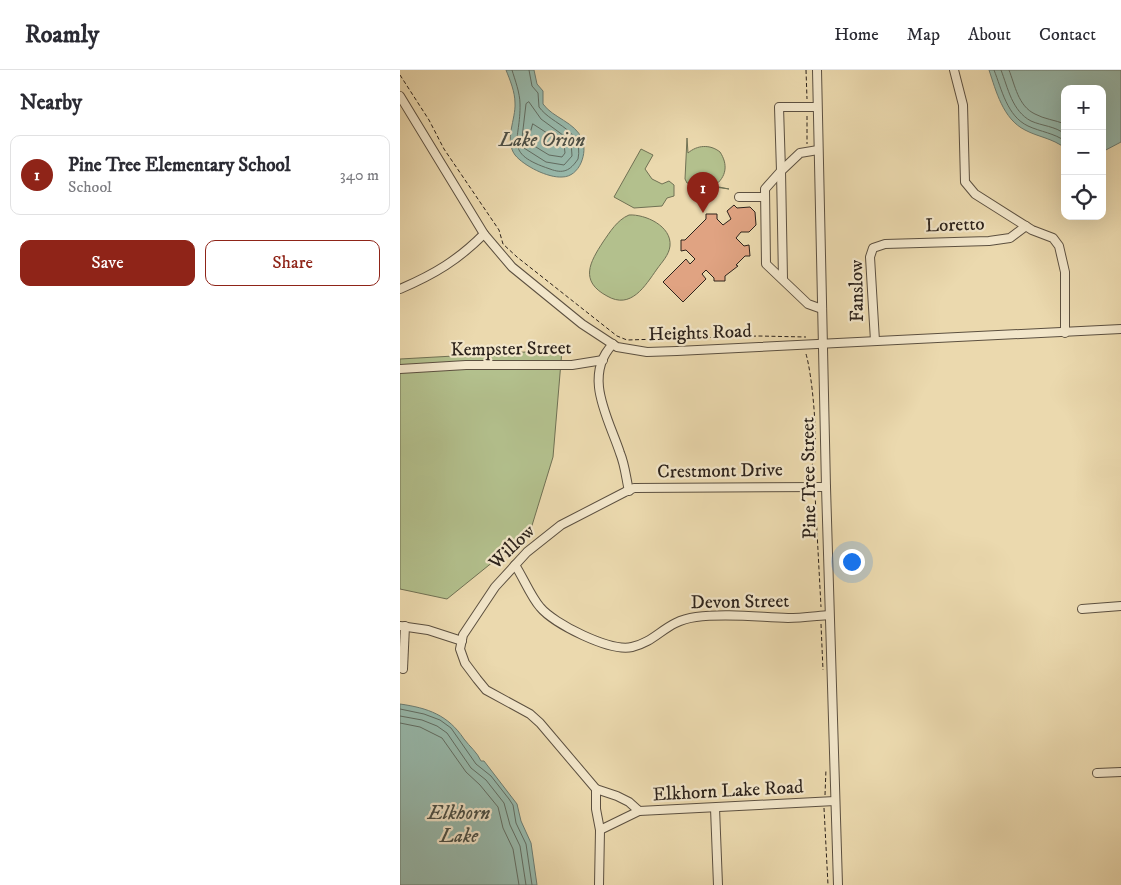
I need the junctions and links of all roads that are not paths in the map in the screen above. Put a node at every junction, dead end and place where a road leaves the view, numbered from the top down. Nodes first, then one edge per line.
1 (817, 70) edge
2 (954, 70) edge
3 (400, 96) edge
4 (818, 107) junction
5 (818, 150) junction
6 (781, 171) junction
7 (739, 197) dead end
8 (765, 197) junction
9 (1026, 226) junction
10 (484, 234) junction
11 (882, 245) joint
12 (783, 279) junction
13 (400, 289) edge
14 (822, 309) junction
15 (1121, 329) edge
16 (1065, 332) junction
17 (875, 341) junction
18 (613, 344) junction
19 (822, 344) junction
20 (603, 360) junction
21 (400, 369) edge
22 (826, 487) junction
23 (629, 491) junction
24 (617, 498) joint
25 (515, 565) junction
26 (1121, 606) edge
27 (1082, 609) dead end
28 (829, 615) junction
29 (403, 626) edge
30 (462, 641) junction
31 (403, 669) dead end
32 (1121, 772) edge
33 (1096, 773) dead end
34 (596, 789) junction
35 (835, 801) junction
36 (715, 808) junction
37 (639, 811) junction
38 (600, 830) junction
39 (599, 885) edge
40 (718, 885) edge
41 (838, 885) edge

1 - 4 street, Pine Tree Street
2 - 9 street
3 - 10 street, Heights Road
4 - 5 street, Pine Tree Street
4 - 6 street
5 - 6 street
5 - 14 street, Pine Tree Street
6 - 8 street
6 - 12 street
7 - 8 street
8 - 12 street
9 - 11 street, Loretto
9 - 16 street
10 - 13 street
10 - 18 street, Heights Road
11 - 17 street, Fanslow
12 - 14 street
14 - 19 street, Pine Tree Street
15 - 16 street, Heights Road
16 - 17 street, Heights Road
17 - 19 street, Heights Road
18 - 19 street, Heights Road
18 - 20 street
19 - 22 street, Pine Tree Street
20 - 21 street, Kempster Street
20 - 23 street
22 - 23 street, Crestmont Drive
22 - 28 street, Pine Tree Street
23 - 24 street, Crestmont Drive
24 - 25 street, Willow
25 - 28 street, Devon Street
25 - 30 street, Willow
26 - 27 street
28 - 35 street, Pine Tree Street
29 - 30 street
29 - 31 street
30 - 34 street, Elkhorn Lake Road
32 - 33 street
34 - 37 street, Elkhorn Lake Road
34 - 38 street
35 - 36 street, Elkhorn Lake Road
35 - 41 street, Pine Tree Street
36 - 37 street, Elkhorn Lake Road
36 - 40 street
37 - 38 street
38 - 39 street

